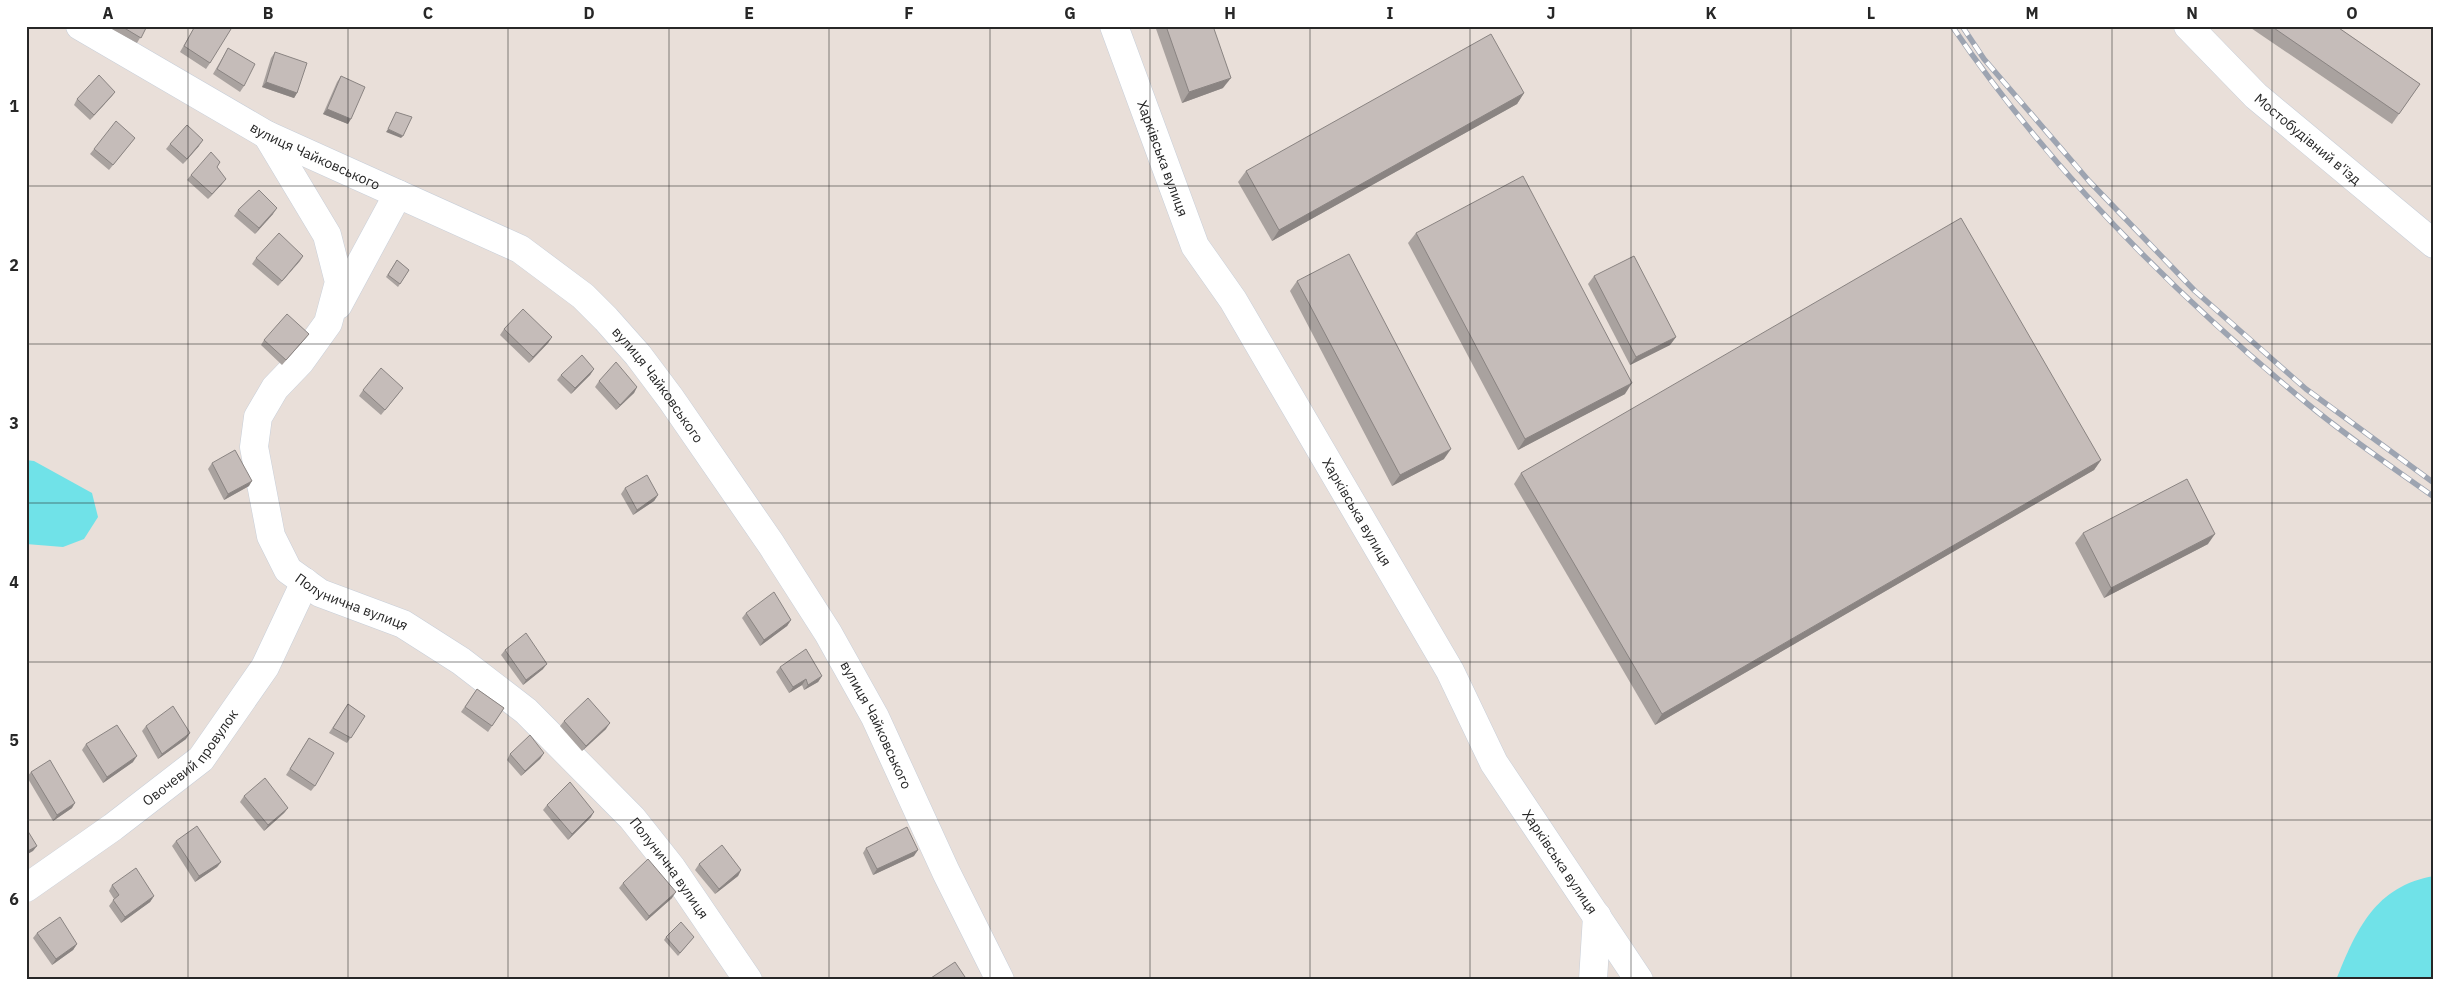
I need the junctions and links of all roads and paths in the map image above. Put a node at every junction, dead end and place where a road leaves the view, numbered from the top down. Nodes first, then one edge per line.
1 (80, 26) edge
2 (1114, 26) edge
3 (2188, 26) edge
4 (266, 134) junction
5 (398, 194) junction
6 (2434, 244) edge
7 (328, 323) junction
8 (305, 582) junction
9 (26, 888) edge
10 (1597, 916) junction
11 (748, 980) edge
12 (1000, 980) edge
13 (1593, 980) edge
14 (1638, 980) edge

1 - 4 street, вулиця Чайковського
2 - 10 street, Харківська вулиця
3 - 6 street, Мостобудівний в'їзд
4 - 5 street, вулиця Чайковського
4 - 7 street, Полунична вулиця
5 - 7 street
5 - 12 street, вулиця Чайковського
7 - 8 street, Полунична вулиця
8 - 9 street, Овочевий провулок
8 - 11 street, Полунична вулиця
10 - 13 street
10 - 14 street, Харківська вулиця

